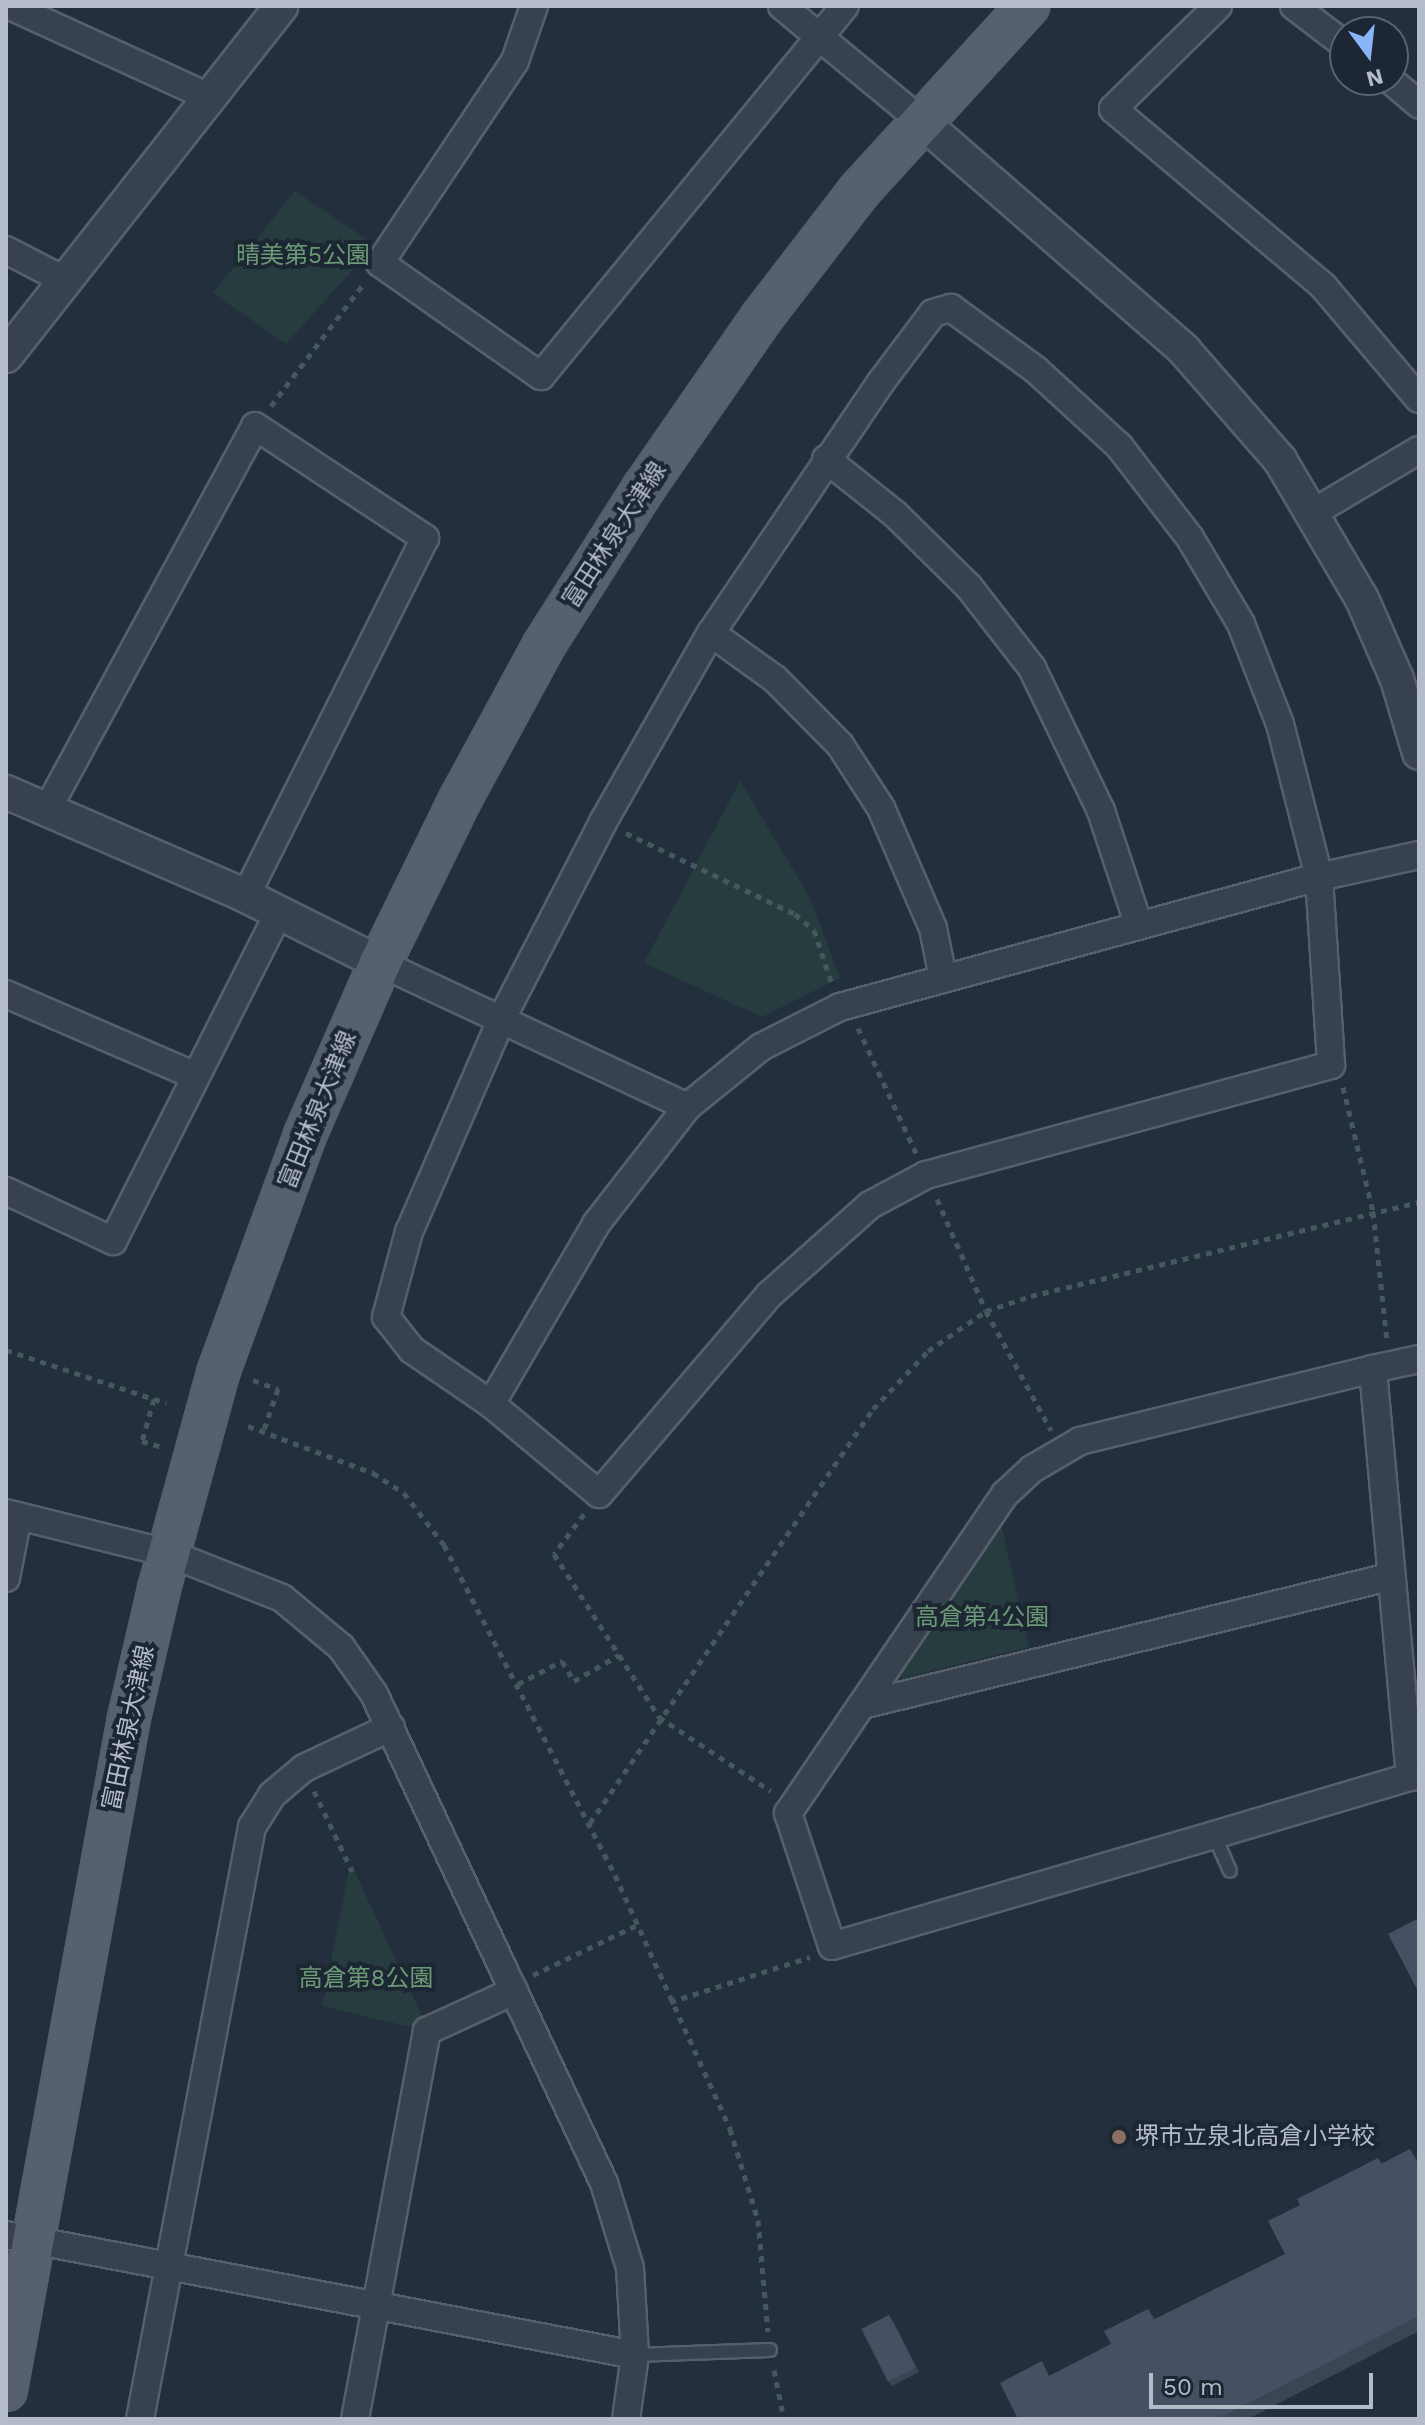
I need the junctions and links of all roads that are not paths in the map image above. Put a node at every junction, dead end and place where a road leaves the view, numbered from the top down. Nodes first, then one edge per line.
1 (10, 6) edge
2 (281, 6) edge
3 (534, 6) edge
4 (782, 6) edge
5 (845, 6) edge
6 (1028, 6) edge
7 (1218, 6) edge
8 (1294, 6) edge
9 (819, 33) junction
10 (1329, 33) edge
11 (211, 98) junction
12 (921, 121) junction
13 (6, 250) edge
14 (62, 279) junction
15 (6, 356) edge
16 (1419, 399) edge
17 (1419, 450) edge
18 (826, 459) junction
19 (1314, 512) junction
20 (711, 633) junction
21 (1419, 753) edge
22 (6, 792) edge
23 (49, 806) junction
24 (1419, 855) edge
25 (1319, 877) junction
26 (246, 896) junction
27 (279, 913) junction
28 (1139, 926) junction
29 (380, 963) junction
30 (943, 978) junction
31 (6, 994) edge
32 (502, 1018) junction
33 (193, 1075) junction
34 (687, 1107) junction
35 (6, 1191) edge
36 (1419, 1359) edge
37 (1381, 1367) junction
38 (491, 1404) junction
39 (12, 1514) edge
40 (168, 1553) junction
41 (1389, 1577) junction
42 (6, 1578) edge
43 (862, 1705) junction
44 (391, 1727) junction
45 (1414, 1776) edge
46 (1214, 1835) junction
47 (1230, 1871) dead end
48 (513, 1988) junction
49 (20, 2237) edge
50 (170, 2265) junction
51 (375, 2303) junction
52 (770, 2350) road end
53 (635, 2355) junction
54 (6, 2390) edge
55 (140, 2419) edge
56 (355, 2419) edge
57 (626, 2419) edge

1 - 11 street
2 - 11 street
3 - 9 street
4 - 9 street
5 - 9 street
6 - 12 main road, 富田林泉大津線
7 - 16 street
8 - 10 street
9 - 12 street
11 - 14 street
12 - 19 street
12 - 29 main road, 富田林泉大津線
13 - 14 street
14 - 15 street
17 - 19 street
18 - 20 street
18 - 25 street
18 - 28 street
19 - 21 street
20 - 30 street
20 - 32 street
22 - 23 street
23 - 26 street
23 - 26 street
24 - 25 street
25 - 28 street
25 - 38 street
26 - 27 street
27 - 29 street
27 - 33 street
28 - 30 street
29 - 32 street
29 - 40 main road, 富田林泉大津線
30 - 34 street
31 - 33 street
32 - 34 street
32 - 38 street
33 - 35 street
34 - 38 street
36 - 37 street
37 - 41 street
37 - 43 street
39 - 40 street
39 - 42 street
40 - 44 street
40 - 49 main road, 富田林泉大津線
41 - 43 street
41 - 45 street
43 - 46 street
44 - 48 street
44 - 50 street
45 - 46 street
46 - 47 lane
48 - 51 street
48 - 53 street
49 - 50 street
49 - 54 main road, 富田林泉大津線
50 - 51 street
50 - 55 street
51 - 53 street
51 - 56 street
52 - 53 lane
53 - 57 street

